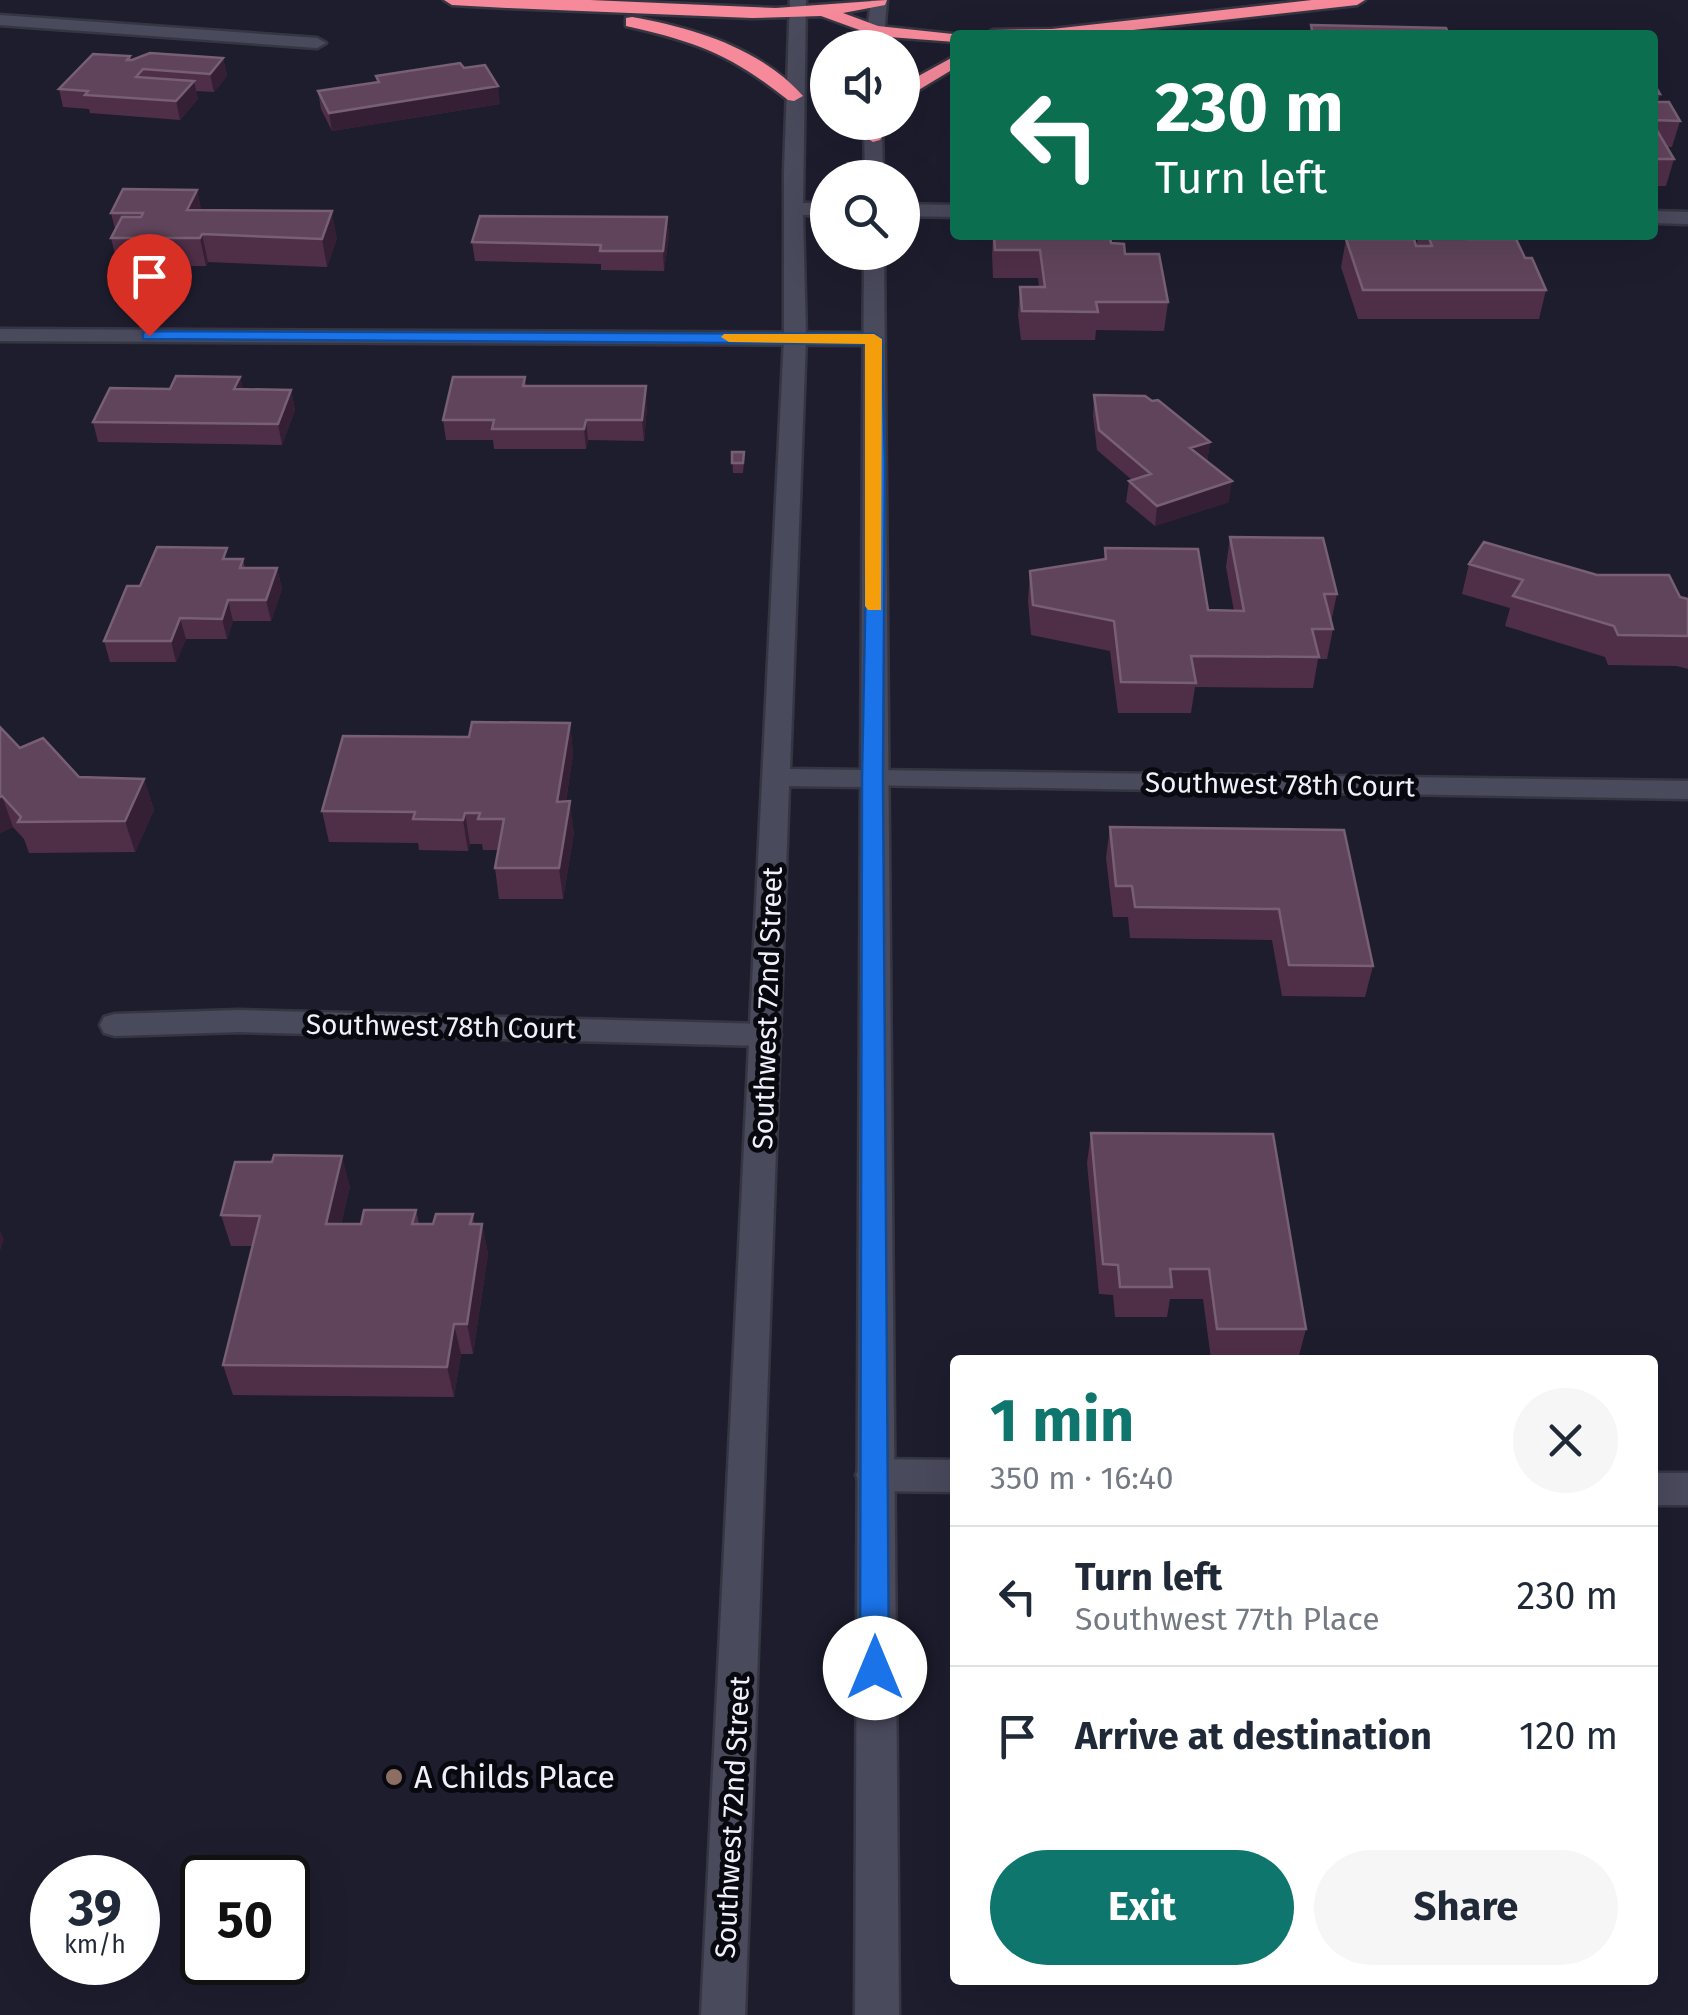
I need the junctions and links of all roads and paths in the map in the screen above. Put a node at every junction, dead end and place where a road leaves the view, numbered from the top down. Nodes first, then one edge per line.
1 (452, 0) edge
2 (879, 0) edge
3 (1357, 0) edge
4 (800, 5) edge
5 (536, 6) junction
6 (827, 13) junction
7 (0, 20) edge
8 (858, 30) edge
9 (876, 30) edge
10 (1082, 30) edge
11 (920, 38) edge
12 (950, 38) edge
13 (316, 43) dead end
14 (950, 64) edge
15 (920, 80) edge
16 (794, 96) junction
17 (794, 209) junction
18 (810, 209) edge
19 (920, 210) edge
20 (950, 211) edge
21 (1658, 218) edge
22 (1688, 218) edge
23 (874, 270) edge
24 (0, 335) edge
25 (795, 338) junction
26 (874, 339) junction
27 (776, 777) junction
28 (872, 778) junction
29 (1688, 790) edge
30 (115, 1026) dead end
31 (766, 1035) junction
32 (874, 1475) junction
33 (950, 1476) edge
34 (1658, 1489) edge
35 (1688, 1489) edge
36 (723, 2015) edge
37 (876, 2015) edge

1 - 5 highway
2 - 6 highway
2 - 9 main road
3 - 10 highway
4 - 5 highway
4 - 6 highway
4 - 16 main road, Southwest 72nd Street
5 - 16 highway
6 - 8 highway
7 - 13 main road
11 - 12 highway
14 - 15 highway
16 - 17 main road, Southwest 72nd Street
17 - 18 main road
17 - 25 main road, Southwest 72nd Street
19 - 20 main road
21 - 22 main road
23 - 26 main road
24 - 25 main road
25 - 26 main road
25 - 27 main road, Southwest 72nd Street
26 - 28 main road
27 - 28 main road, Southwest 78th Court
27 - 31 main road, Southwest 72nd Street
28 - 29 main road, Southwest 78th Court
28 - 32 main road
30 - 31 main road, Southwest 78th Court
31 - 36 main road, Southwest 72nd Street
32 - 33 main road
32 - 37 main road
34 - 35 main road

